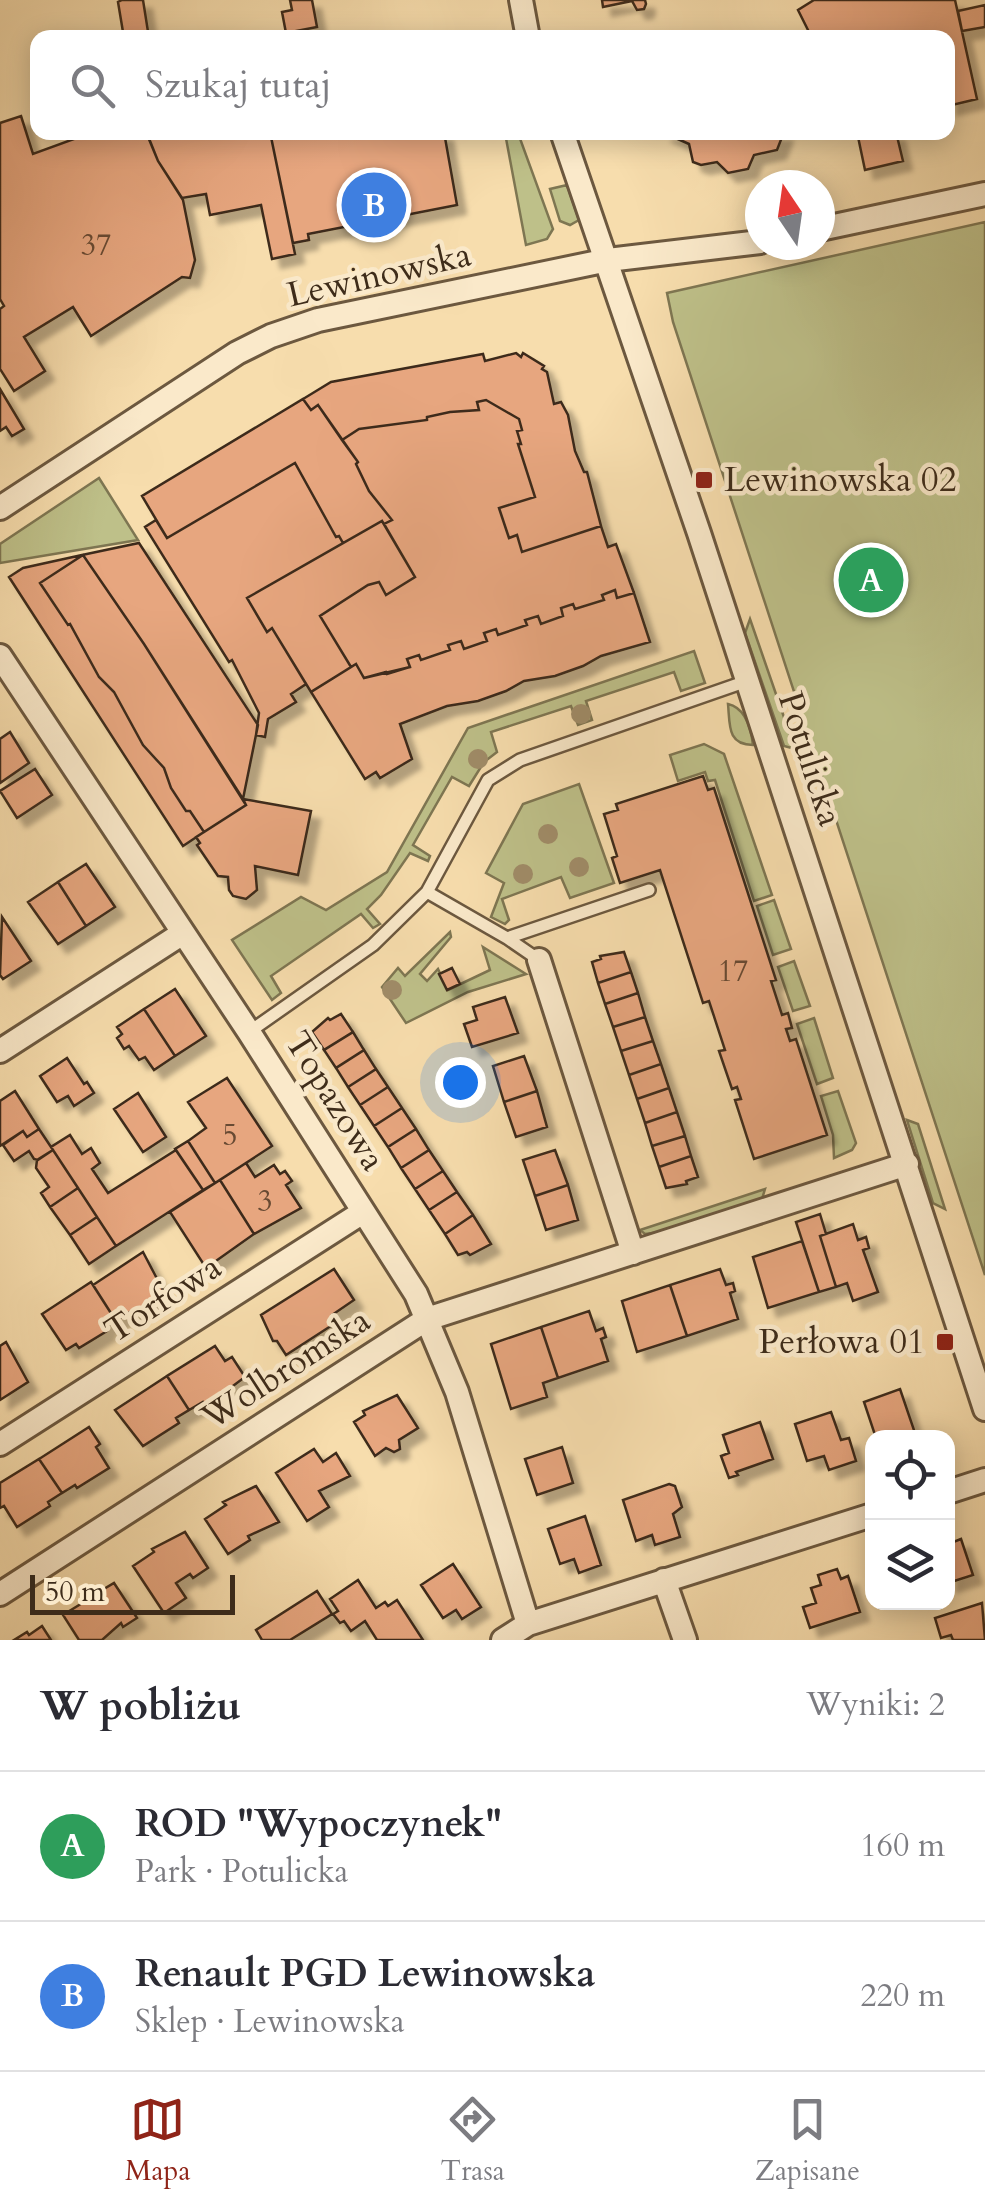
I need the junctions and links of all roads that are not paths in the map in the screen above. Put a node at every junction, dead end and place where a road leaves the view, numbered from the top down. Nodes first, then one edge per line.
1 (521, 0) edge
2 (527, 30) edge
3 (565, 140) edge
4 (985, 194) edge
5 (835, 226) edge
6 (745, 244) edge
7 (608, 260) junction
8 (0, 508) edge
9 (0, 656) edge
10 (747, 681) junction
11 (649, 890) dead end
12 (427, 892) junction
13 (182, 933) junction
14 (507, 938) junction
15 (539, 960) joint
16 (249, 1032) junction
17 (0, 1050) edge
18 (907, 1164) junction
19 (363, 1212) junction
20 (633, 1253) junction
21 (427, 1319) junction
22 (985, 1409) edge
23 (0, 1444) edge
24 (985, 1480) edge
25 (955, 1490) edge
26 (865, 1517) edge
27 (664, 1580) junction
28 (0, 1594) edge
29 (528, 1624) junction
30 (503, 1640) edge
31 (684, 1640) edge

1 - 2 street
3 - 7 street, Potulicka
4 - 5 street
6 - 7 street, Lewinowska
7 - 8 street, Lewinowska
7 - 10 street, Potulicka
9 - 13 street, Topazowa
10 - 12 lane
10 - 18 street, Potulicka
11 - 14 lane
12 - 14 lane
12 - 16 lane
13 - 16 street, Topazowa
13 - 17 street
14 - 15 lane
15 - 20 street
16 - 19 street, Topazowa
18 - 20 street, Wolbromska
18 - 22 street, Potulicka
19 - 21 street, Topazowa
19 - 23 street, Torfowa
20 - 21 street, Wolbromska
21 - 28 street, Wolbromska
21 - 29 street, Topazowa
24 - 25 street
26 - 27 street
27 - 29 street
27 - 31 street
29 - 30 street

